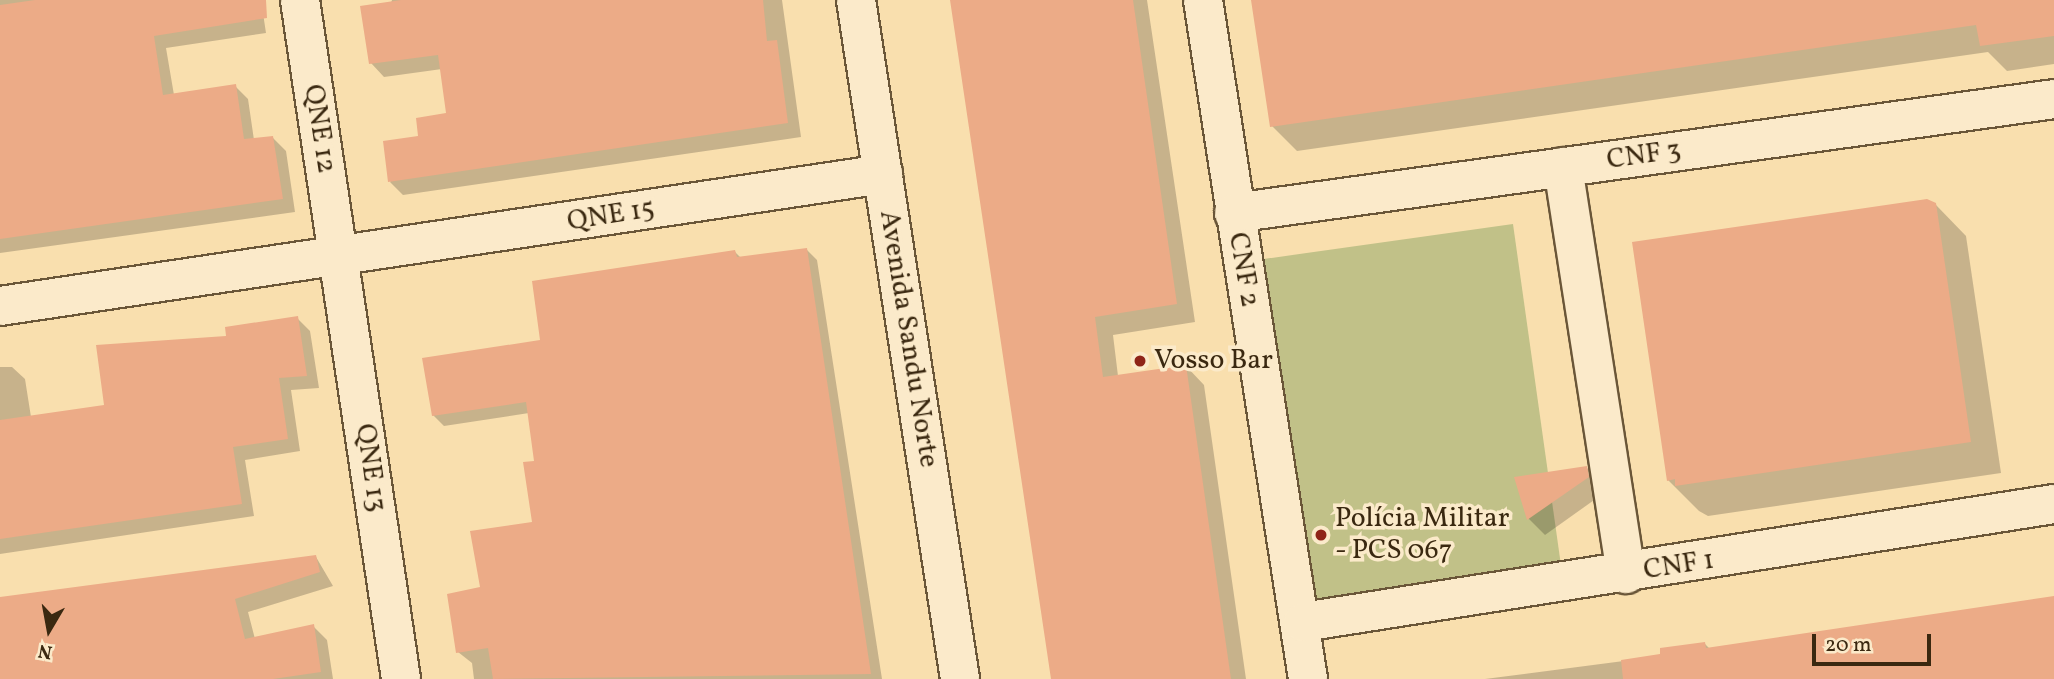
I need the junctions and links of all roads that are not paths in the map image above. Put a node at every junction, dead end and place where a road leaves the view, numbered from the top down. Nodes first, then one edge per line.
1 (300, 0) edge
2 (856, 0) edge
3 (1203, 0) edge
4 (2054, 99) edge
5 (1563, 167) junction
6 (883, 174) junction
7 (1234, 213) junction
8 (339, 257) junction
9 (0, 306) edge
10 (2054, 504) edge
11 (1626, 574) junction
12 (1303, 622) junction
13 (401, 679) edge
14 (960, 679) edge
15 (1308, 679) edge

1 - 8 street, QNE 12
2 - 6 street, Avenida Sandu Norte
3 - 7 street, CNF 2
4 - 5 street, CNF 3
5 - 7 street, CNF 3
5 - 11 street
6 - 8 street, QNE 15
6 - 14 street, Avenida Sandu Norte
7 - 12 street, CNF 2
8 - 9 street, QNE 15
8 - 13 street, QNE 13
10 - 11 street, CNF 1
11 - 12 street, CNF 1
12 - 15 street, CNF 2

